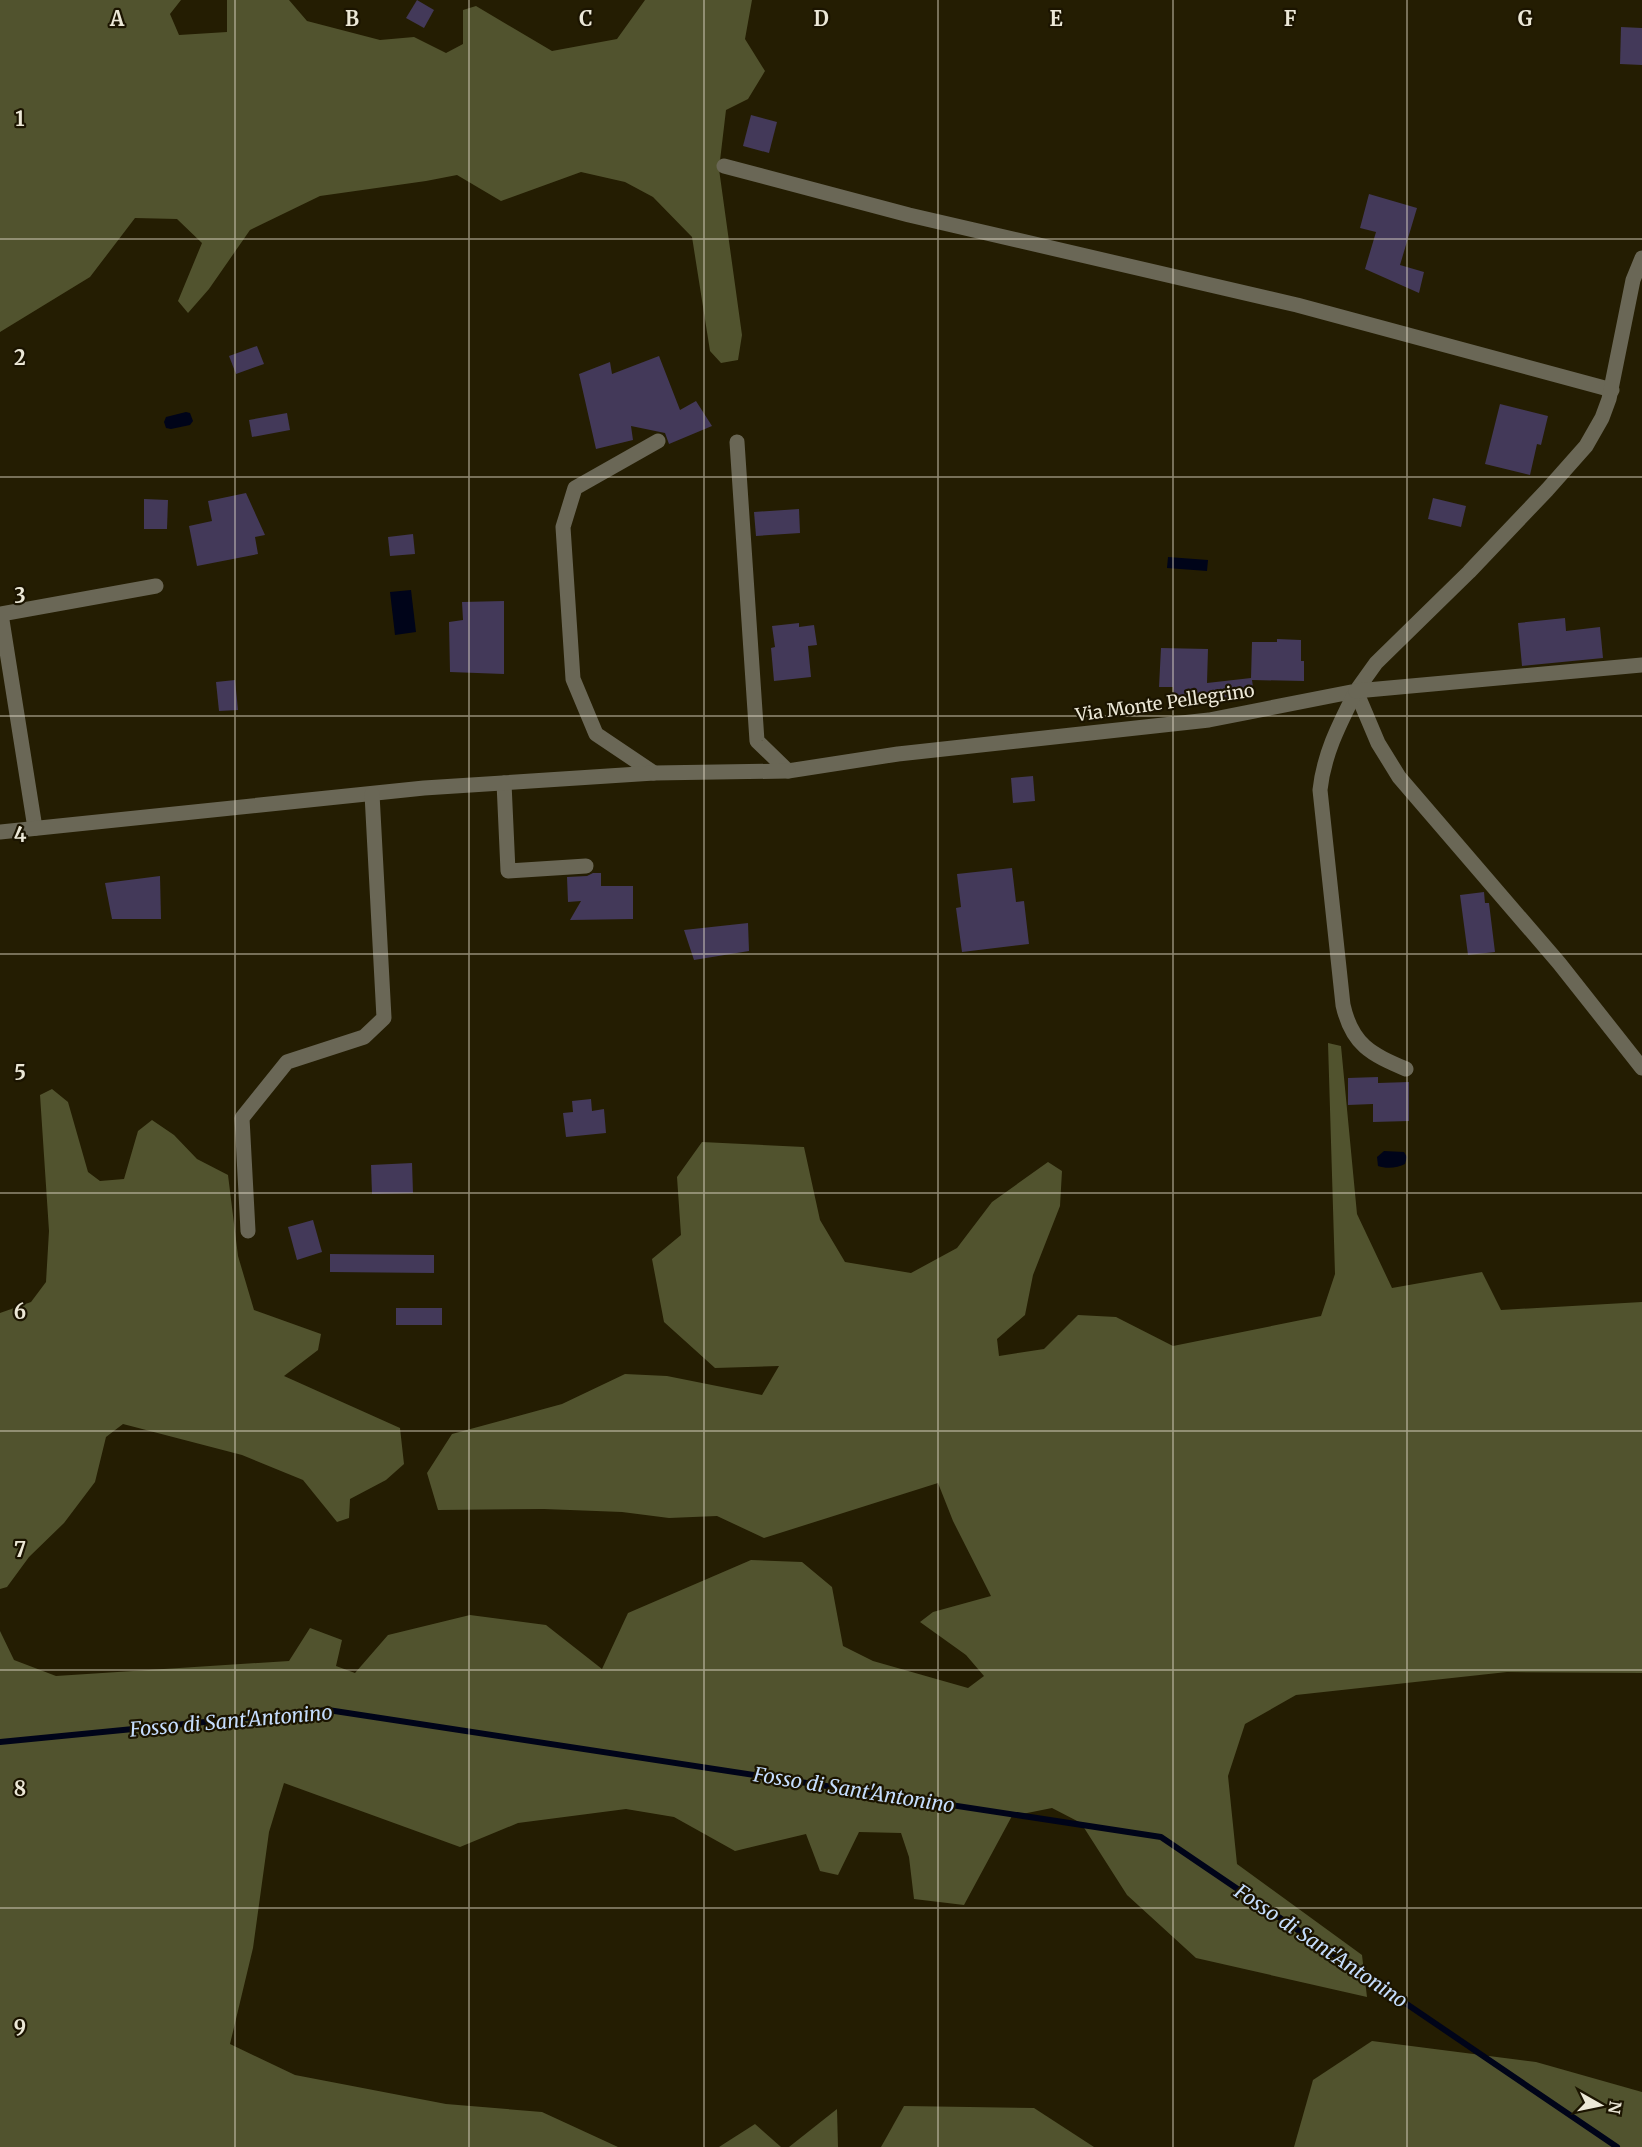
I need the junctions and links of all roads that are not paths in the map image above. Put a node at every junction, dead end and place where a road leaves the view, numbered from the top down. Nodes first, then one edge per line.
1 (724, 166) dead end
2 (1642, 258) edge
3 (1612, 390) junction
4 (658, 441) dead end
5 (737, 442) dead end
6 (156, 586) dead end
7 (1642, 664) edge
8 (1356, 691) junction
9 (788, 771) junction
10 (654, 773) junction
11 (504, 783) junction
12 (372, 794) junction
13 (35, 828) junction
14 (0, 832) edge
15 (586, 866) dead end
16 (1642, 1068) edge
17 (1406, 1069) dead end
18 (248, 1231) dead end

1 - 3 street
2 - 3 street
3 - 8 street
4 - 10 street
5 - 9 street
6 - 13 street
7 - 8 street, Via Monte Pellegrino
8 - 9 street, Via Monte Pellegrino
8 - 16 street
8 - 17 street
9 - 10 street, Via Monte Pellegrino
10 - 11 street, Via Monte Pellegrino
11 - 12 street, Via Monte Pellegrino
11 - 15 street
12 - 13 street, Via Monte Pellegrino
12 - 18 street
13 - 14 street, Via Monte Pellegrino

